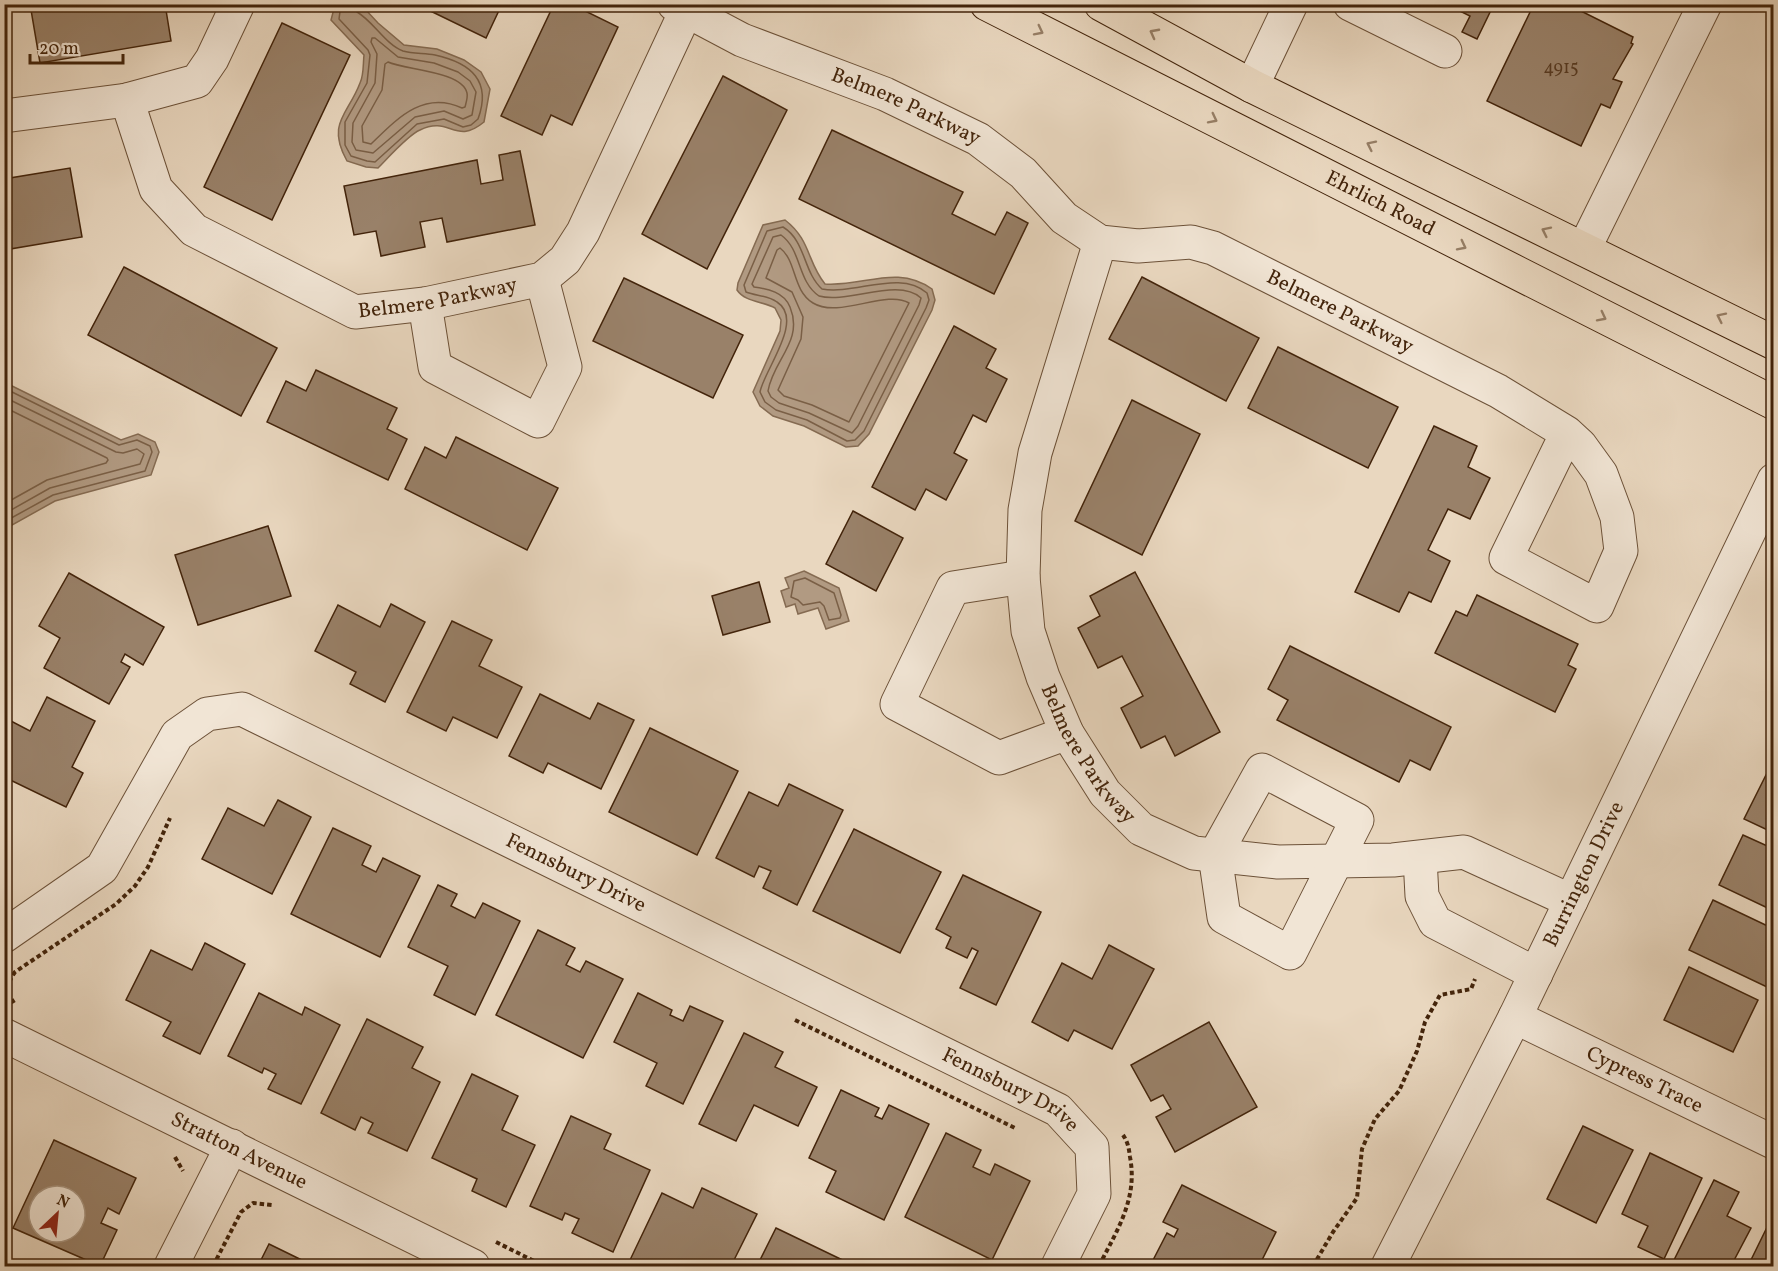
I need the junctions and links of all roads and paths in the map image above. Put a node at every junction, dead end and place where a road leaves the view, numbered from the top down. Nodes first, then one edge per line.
1 (238, 4) edge
2 (987, 4) edge
3 (1101, 4) edge
4 (1291, 4) edge
5 (1350, 4) edge
6 (1704, 4) edge
7 (680, 8) edge
8 (1445, 51) dead end
9 (1251, 86) junction
10 (127, 100) junction
11 (4, 116) edge
12 (1100, 242) junction
13 (1584, 249) junction
14 (542, 279) junction
15 (425, 304) junction
16 (1773, 343) edge
17 (1773, 403) edge
18 (1567, 433) junction
19 (1773, 480) edge
20 (1023, 577) junction
21 (1067, 733) junction
22 (171, 817) dead end
23 (1215, 855) junction
24 (1420, 858) junction
25 (1336, 862) junction
26 (1571, 901) junction
27 (4, 936) edge
28 (1478, 972) dead end
29 (1536, 974) junction
30 (23, 1008) dead end
31 (786, 1015) dead end
32 (1515, 1017) junction
33 (4, 1035) edge
34 (1023, 1131) dead end
35 (1773, 1142) edge
36 (232, 1146) junction
37 (170, 1153) dead end
38 (182, 1176) dead end
39 (281, 1209) dead end
40 (492, 1240) dead end
41 (171, 1266) edge
42 (213, 1266) edge
43 (473, 1266) edge
44 (544, 1266) edge
45 (1058, 1266) edge
46 (1313, 1266) edge
47 (1388, 1266) edge

1 - 10 street
2 -> 17 main road, Ehrlich Road
9 -> 3 main road
4 - 9 street
5 - 8 street
6 - 13 street
7 - 12 street, Belmere Parkway
7 - 14 street, Belmere Parkway
13 -> 9 main road
10 - 11 street
10 - 15 street, Belmere Parkway
12 - 18 street, Belmere Parkway
12 - 20 street, Belmere Parkway
16 -> 13 main road
14 - 15 street, Belmere Parkway
14 - 15 street
18 - 18 street, Belmere Parkway
19 - 26 street, Burrington Drive
20 - 21 street, Belmere Parkway
20 - 21 street
21 - 23 street, Belmere Parkway
22 - 30 path
23 - 25 street, Belmere Parkway
23 - 25 street
23 - 25 street
24 - 25 street, Belmere Parkway
24 - 26 street, Belmere Parkway
24 - 29 street
26 - 29 street, Burrington Drive
27 - 45 street, Fennsbury Drive
28 - 46 path
29 - 32 street, Burrington Drive
31 - 34 path
32 - 35 street, Cypress Trace
32 - 47 street, Burrington Drive
33 - 36 street, Stratton Avenue
36 - 41 street
36 - 43 street, Stratton Avenue
37 - 38 path
39 - 42 path
40 - 44 path

